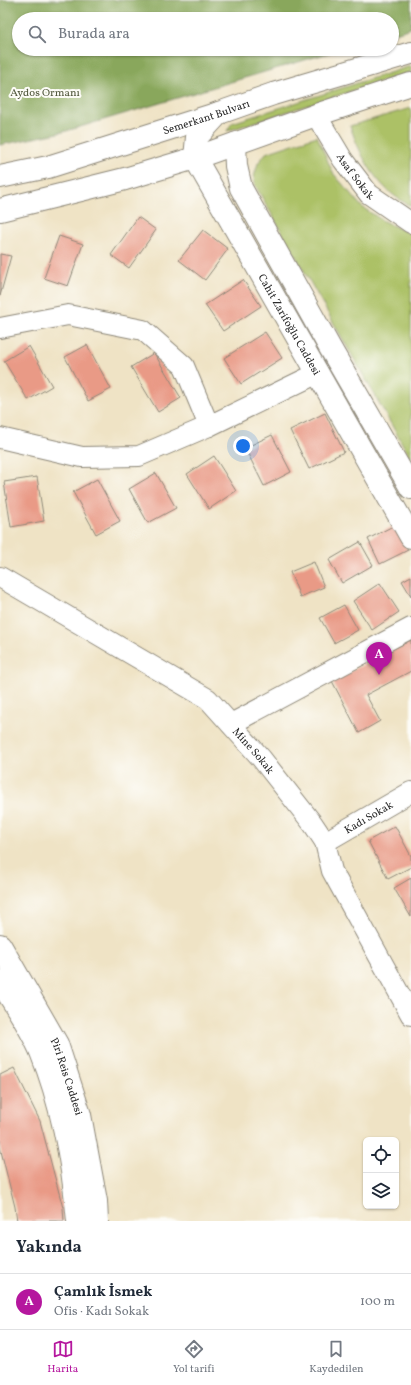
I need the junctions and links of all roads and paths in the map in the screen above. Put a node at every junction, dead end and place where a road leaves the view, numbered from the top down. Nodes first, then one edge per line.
1 (411, 53) edge
2 (411, 84) edge
3 (220, 113) junction
4 (316, 115) junction
5 (235, 144) junction
6 (195, 158) junction
7 (0, 177) edge
8 (0, 210) edge
9 (411, 223) edge
10 (0, 328) edge
11 (339, 363) junction
12 (318, 373) junction
13 (209, 426) junction
14 (0, 438) edge
15 (411, 488) edge
16 (411, 537) edge
17 (0, 577) edge
18 (411, 628) edge
19 (231, 724) junction
20 (411, 792) edge
21 (325, 842) junction
22 (0, 945) edge
23 (0, 980) edge
24 (411, 1015) edge
25 (78, 1221) edge
26 (97, 1221) edge

1 - 3 main road, Semerkant Bulvarı
2 - 4 main road
3 - 6 main road
3 - 7 main road, Semerkant Bulvarı
4 - 5 main road
4 - 9 street, Asaf Sokak
5 - 6 main road
5 - 11 main road, Cahit Zarifoğlu Caddesi
6 - 8 main road
6 - 12 main road, Cahit Zarifoğlu Caddesi
10 - 13 street
11 - 12 main road
11 - 15 main road, Cahit Zarifoğlu Caddesi
12 - 13 street
12 - 16 main road, Cahit Zarifoğlu Caddesi
13 - 14 street
17 - 19 street, Mine Sokak
18 - 19 street
19 - 21 street, Mine Sokak
20 - 21 street, Kadı Sokak
21 - 24 street, Mine Sokak
22 - 26 main road, Piri Reis Caddesi
23 - 25 main road, Piri Reis Caddesi

